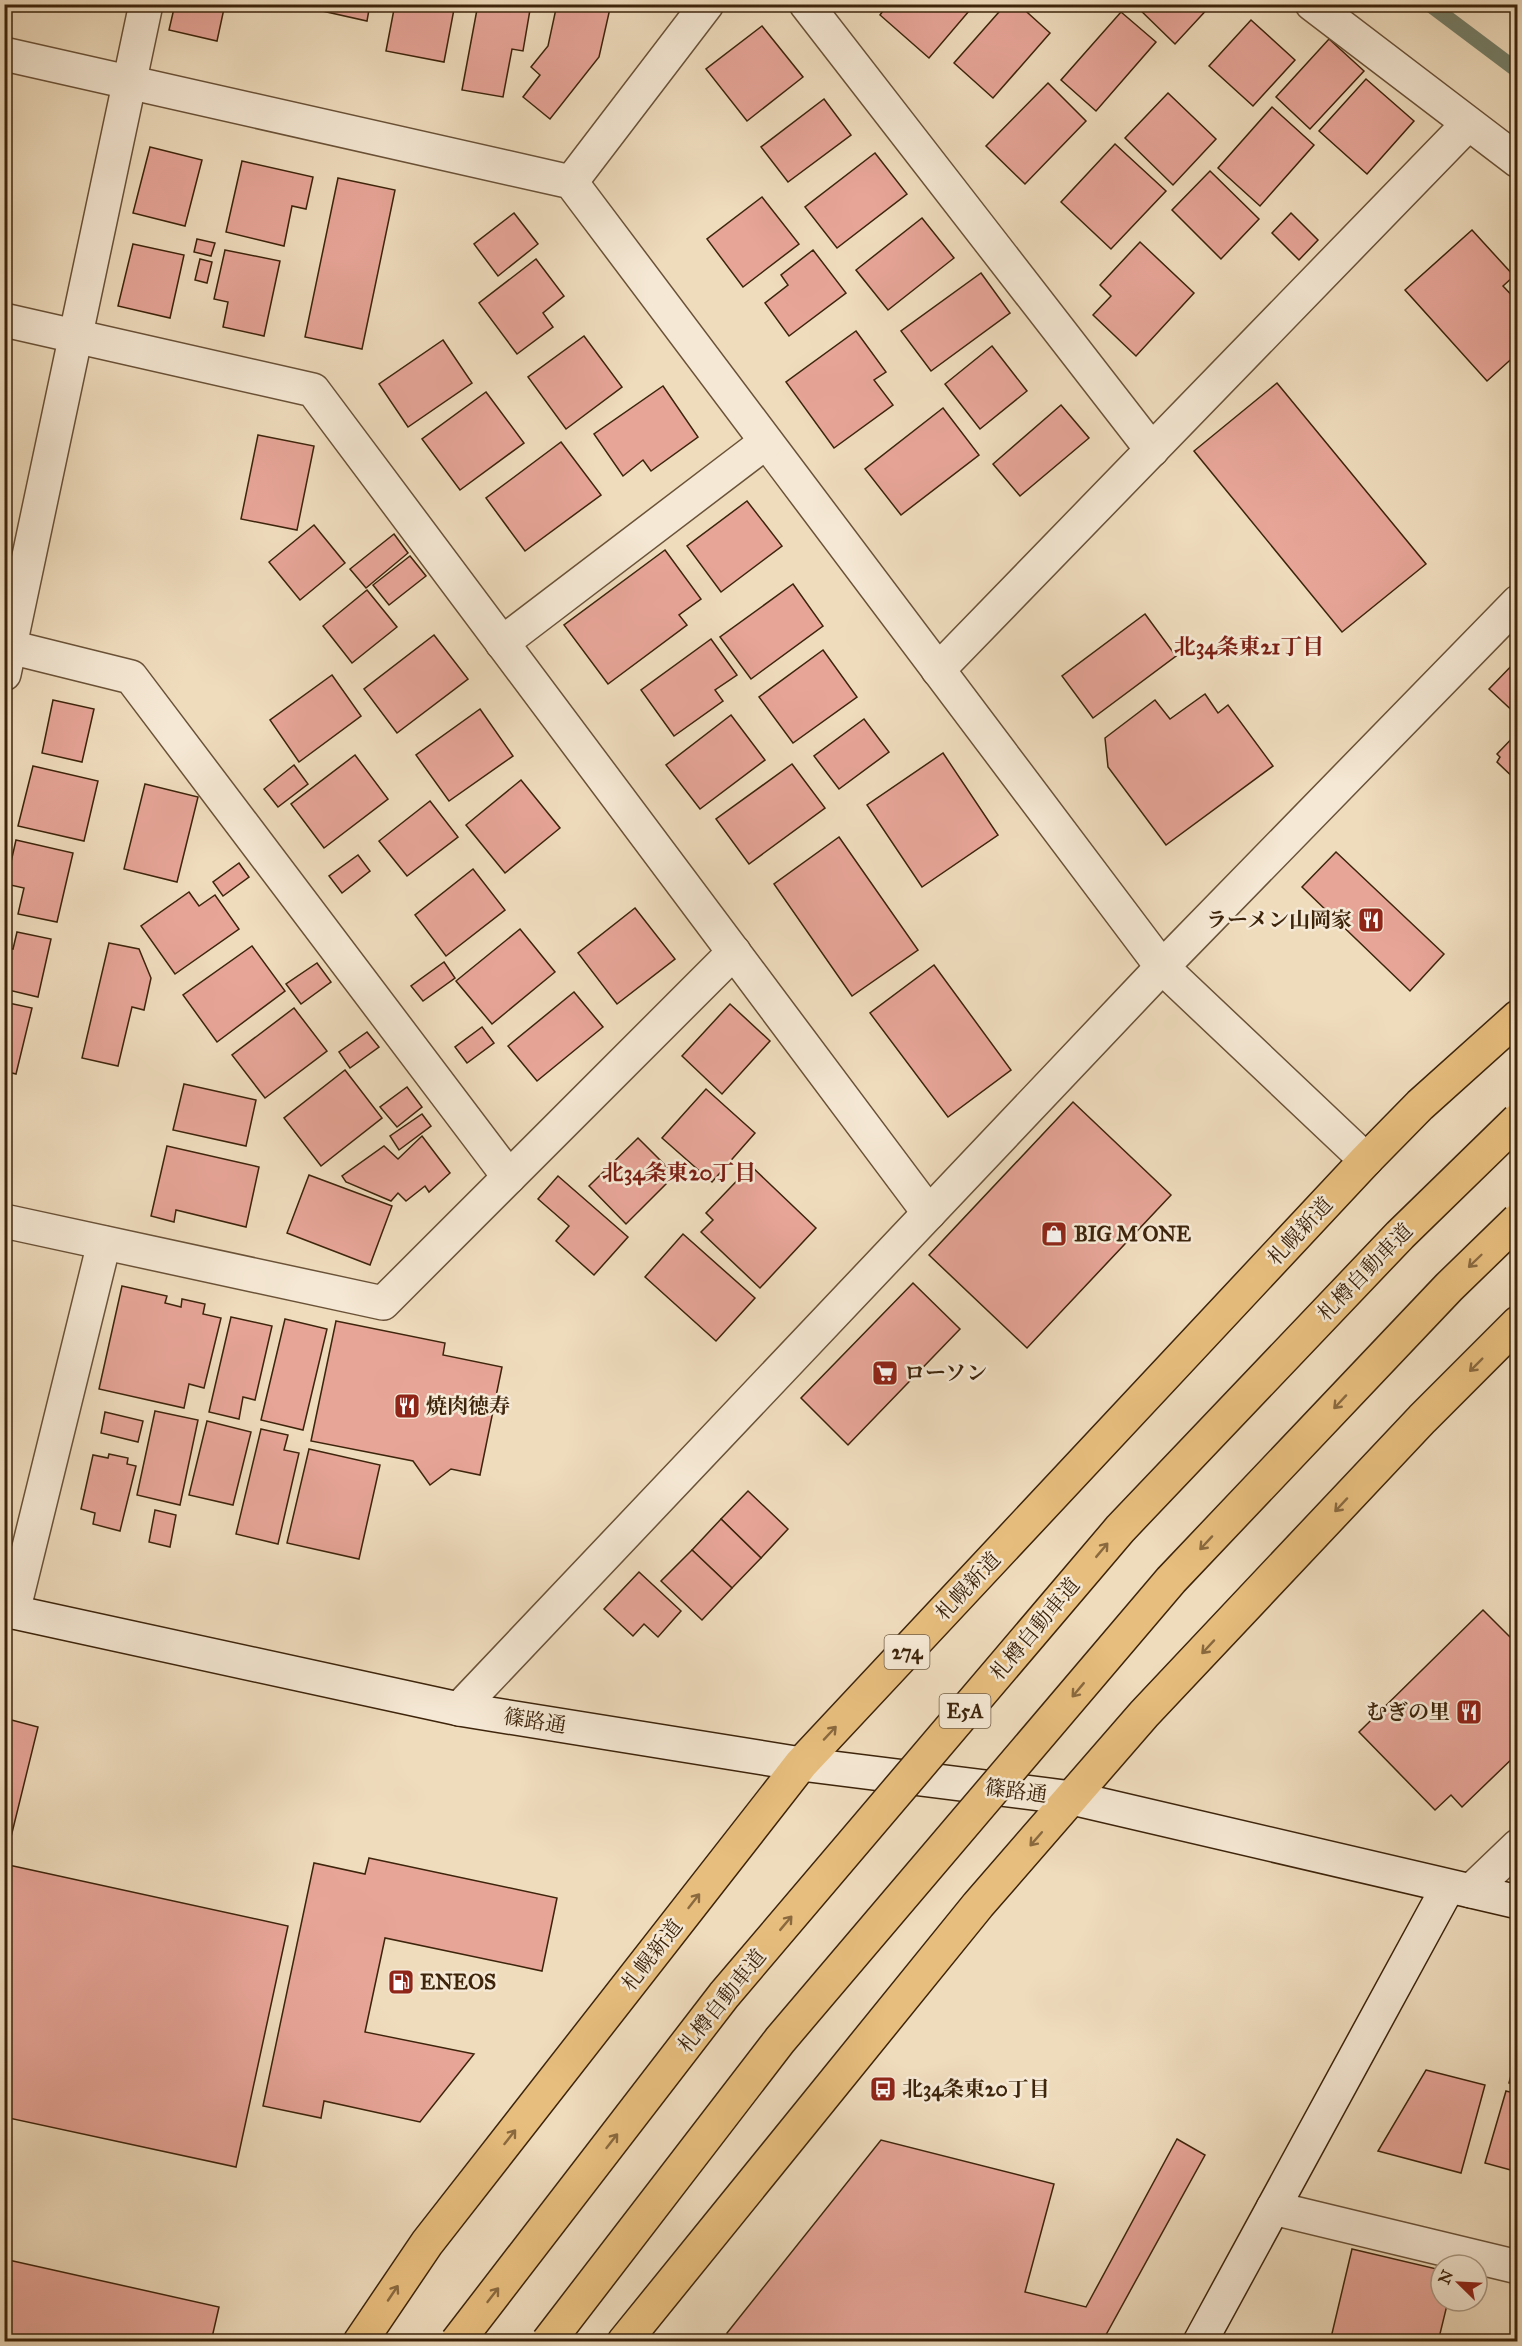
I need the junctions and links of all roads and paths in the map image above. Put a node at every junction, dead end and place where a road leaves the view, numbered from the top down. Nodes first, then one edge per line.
1 (146, 4) edge
2 (707, 4) edge
3 (806, 4) edge
4 (1312, 4) edge
5 (4, 54) edge
6 (130, 82) junction
7 (1468, 124) junction
8 (1518, 161) edge
9 (571, 182) junction
10 (4, 320) edge
11 (76, 335) junction
12 (766, 442) junction
13 (1152, 450) junction
14 (1518, 602) edge
15 (502, 643) junction
16 (7, 660) edge
17 (938, 670) junction
18 (734, 952) junction
19 (1162, 967) junction
20 (1518, 1017) edge
21 (1518, 1120) edge
22 (1366, 1160) junction
23 (509, 1178) junction
24 (929, 1213) junction
25 (1518, 1220) edge
26 (4, 1221) edge
27 (104, 1243) junction
28 (1518, 1323) edge
29 (9, 1611) edge
30 (459, 1709) junction
31 (801, 1764) junction
32 (1072, 1798) junction
33 (1518, 1846) edge
34 (1460, 1889) junction
35 (1518, 1902) edge
36 (1273, 2208) junction
37 (1518, 2267) edge
38 (360, 2342) edge
39 (457, 2342) edge
40 (548, 2342) edge
41 (624, 2342) edge
42 (1200, 2342) edge

1 - 6 street
2 - 9 street
3 - 13 street
4 - 7 street
5 - 6 street
6 - 9 street
6 - 11 street
7 - 8 street
7 - 13 street
9 - 12 street
10 - 11 street
11 - 15 street
11 - 16 street
12 - 15 street
12 - 17 street
13 - 17 street
14 - 19 street
15 - 18 street
16 - 23 street
17 - 19 street
18 - 23 street
18 - 24 street
19 - 22 street
19 - 24 street
20 - 22 highway, 札幌新道 / 274
39 -> 21 highway, 札樽自動車道 / E5A, bridge
31 -> 22 highway, 札幌新道 / 274
23 - 27 street
24 - 30 street
25 -> 40 highway, bridge
26 - 27 street
27 - 29 street
28 -> 32 highway
29 - 30 street, 篠路通
30 - 31 street, 篠路通
31 - 32 street, 篠路通
38 -> 31 highway, 札幌新道 / 274
32 - 34 street, 篠路通
32 -> 41 highway
33 - 34 street
34 - 35 street, 篠路通
34 - 36 street
36 - 37 street
36 - 42 street

